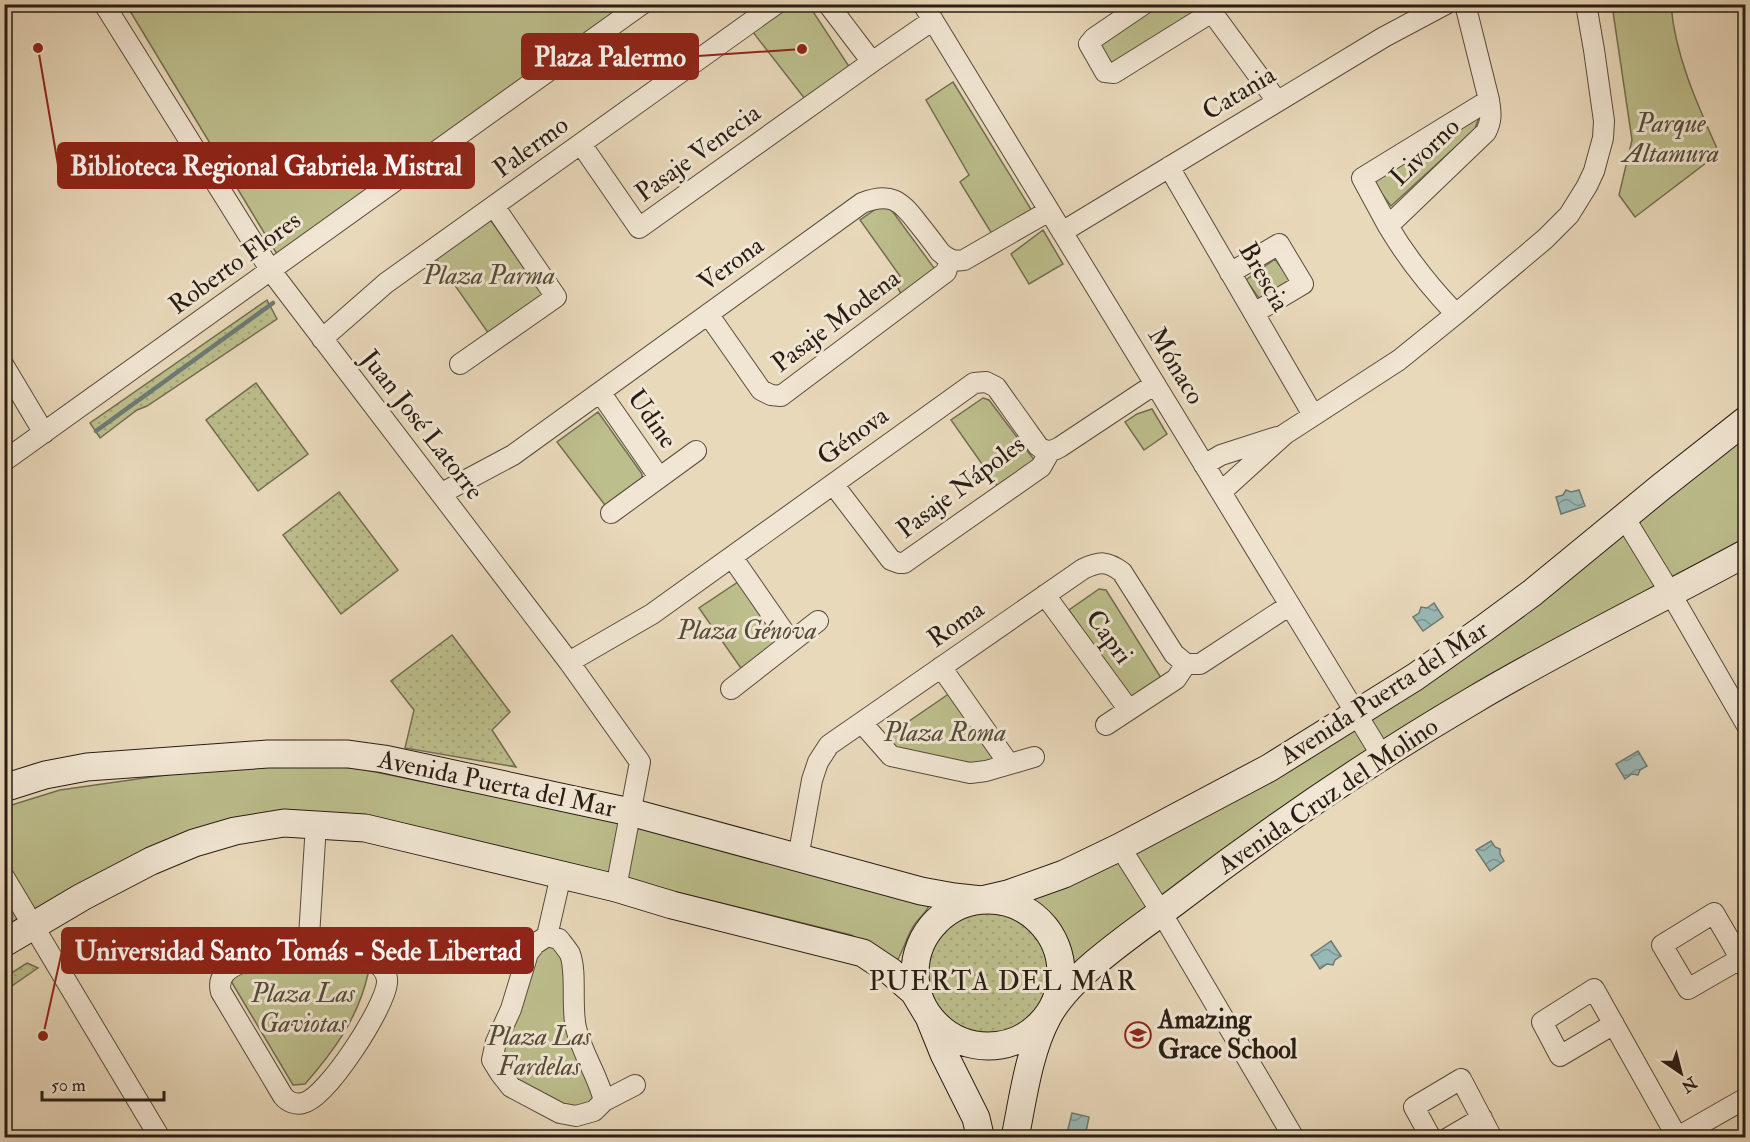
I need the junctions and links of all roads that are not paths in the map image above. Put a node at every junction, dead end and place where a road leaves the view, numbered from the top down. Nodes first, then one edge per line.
1 (104, 4) edge
2 (642, 4) edge
3 (776, 4) edge
4 (828, 4) edge
5 (1144, 4) edge
6 (1446, 4) edge
7 (1465, 4) edge
8 (1586, 4) edge
9 (1209, 8) edge
10 (930, 10) edge
11 (872, 62) junction
12 (1489, 100) junction
13 (1278, 101) junction
14 (581, 144) junction
15 (1169, 168) junction
16 (494, 206) junction
17 (1049, 211) junction
18 (1388, 226) junction
19 (1062, 232) junction
20 (950, 259) junction
21 (271, 271) junction
22 (1230, 273) junction
23 (1254, 313) junction
24 (1456, 314) junction
25 (708, 315) junction
26 (322, 339) junction
27 (460, 364) dead end
28 (4, 366) edge
29 (1155, 384) junction
30 (600, 392) junction
31 (1313, 415) junction
32 (1746, 420) edge
33 (44, 433) junction
34 (1285, 434) junction
35 (696, 451) dead end
36 (1050, 451) junction
37 (4, 461) edge
38 (1204, 465) junction
39 (659, 477) junction
40 (833, 484) junction
41 (1221, 492) junction
42 (442, 493) junction
43 (611, 513) dead end
44 (1624, 517) junction
45 (1746, 553) edge
46 (732, 557) junction
47 (1671, 594) junction
48 (1045, 595) junction
49 (1290, 606) junction
50 (818, 621) dead end
51 (791, 642) junction
52 (569, 662) junction
53 (1186, 664) junction
54 (941, 667) junction
55 (731, 689) dead end
56 (1129, 710) junction
57 (1357, 714) junction
58 (862, 723) junction
59 (1746, 724) edge
60 (1106, 725) dead end
61 (1382, 756) junction
62 (1034, 757) dead end
63 (1008, 764) junction
64 (4, 788) edge
65 (630, 812) junction
66 (316, 824) junction
67 (1120, 847) junction
68 (798, 858) junction
69 (561, 874) junction
70 (4, 877) edge
71 (616, 888) junction
72 (982, 900) junction
73 (1161, 912) junction
74 (33, 926) junction
75 (547, 936) junction
76 (4, 943) edge
77 (308, 953) junction
78 (1048, 1016) junction
79 (929, 1017) junction
80 (1614, 1024) dead end
81 (636, 1085) dead end
82 (1746, 1098) edge
83 (604, 1101) junction
84 (1482, 1118) junction
85 (160, 1137) edge
86 (979, 1137) edge
87 (1015, 1137) edge
88 (1294, 1137) edge
89 (1431, 1137) edge
90 (1448, 1137) edge
91 (1492, 1137) edge
92 (1676, 1137) edge

1 - 21 street, Juan José Latorre
2 - 21 street, Roberto Flores
3 - 14 street, Palermo
4 - 11 street
5 - 9 street
6 - 13 street, Catania
7 - 12 street, Livorno
8 - 24 street
9 - 13 street
10 - 11 street
10 - 17 street, Mónaco
11 - 14 street, Pasaje Venecia
12 - 18 street, Livorno
12 - 18 street
13 - 15 street, Catania
14 - 16 street, Palermo
15 - 19 street, Catania
15 - 22 street, Brescia
16 - 26 street, Palermo
16 - 27 street
17 - 19 street, Mónaco
17 - 20 street
18 - 24 street, Livorno
19 - 29 street, Mónaco
20 - 25 street, Verona
20 - 25 street, Pasaje Modena
21 - 26 street, Juan José Latorre
21 - 33 street, Roberto Flores
22 - 23 street, Brescia
22 - 23 street
23 - 31 street, Brescia
24 - 31 street
25 - 30 street, Verona
26 - 42 street, Juan José Latorre
28 - 33 street
29 - 36 street
29 - 38 street, Mónaco
30 - 39 street, Udine
30 - 42 street, Verona
31 - 34 street
32 - 44 street, Avenida Puerta del Mar
33 - 37 street, Roberto Flores
34 - 38 street
34 - 41 street
35 - 39 street, Udine
36 - 40 street, Génova
36 - 40 street, Pasaje Nápoles
38 - 41 street, Mónaco
39 - 43 street, Udine
40 - 46 street, Génova
41 - 49 street, Mónaco
42 - 52 street, Juan José Latorre
44 - 47 street
44 - 57 street, Avenida Puerta del Mar
45 - 47 street, Avenida Cruz del Molino
46 - 51 street
46 - 52 street, Génova
47 - 59 street
47 - 61 street, Avenida Cruz del Molino
48 - 53 street, Roma
48 - 54 street, Roma
48 - 56 street, Capri
49 - 53 street
49 - 57 street, Mónaco
50 - 51 street
51 - 55 street
52 - 65 street, Juan José Latorre
53 - 56 street
54 - 58 street, Roma
54 - 63 street
56 - 60 street
57 - 61 street, Mónaco
57 - 67 street, Avenida Puerta del Mar
58 - 63 street
58 - 68 street, Roma
61 - 73 street, Avenida Cruz del Molino
62 - 63 street
64 - 65 street, Avenida Puerta del Mar
65 - 68 street, Avenida Puerta del Mar
65 - 71 street, Juan José Latorre
66 - 69 street, Avenida Puerta del Mar
66 - 74 street, Avenida Puerta del Mar
66 - 77 street
67 - 72 street, Avenida Puerta del Mar
67 - 73 street
68 - 72 street, Avenida Puerta del Mar
69 - 71 street, Avenida Puerta del Mar
69 - 75 street
70 - 74 street
71 - 79 street, Avenida Puerta del Mar
72 - 78 street, Avenida Puerta del Mar
72 - 79 street, Avenida Puerta del Mar
73 - 78 street, Avenida Cruz del Molino
73 - 88 street
74 - 76 street, Avenida Puerta del Mar
74 - 85 street
75 - 83 street
75 - 83 street
77 - 77 street
78 - 79 street, Avenida Puerta del Mar
78 - 87 street, Avenida Cruz del Molino
79 - 86 street
80 - 92 street
81 - 83 street
82 - 92 street
84 - 89 street
84 - 90 street
84 - 91 street

